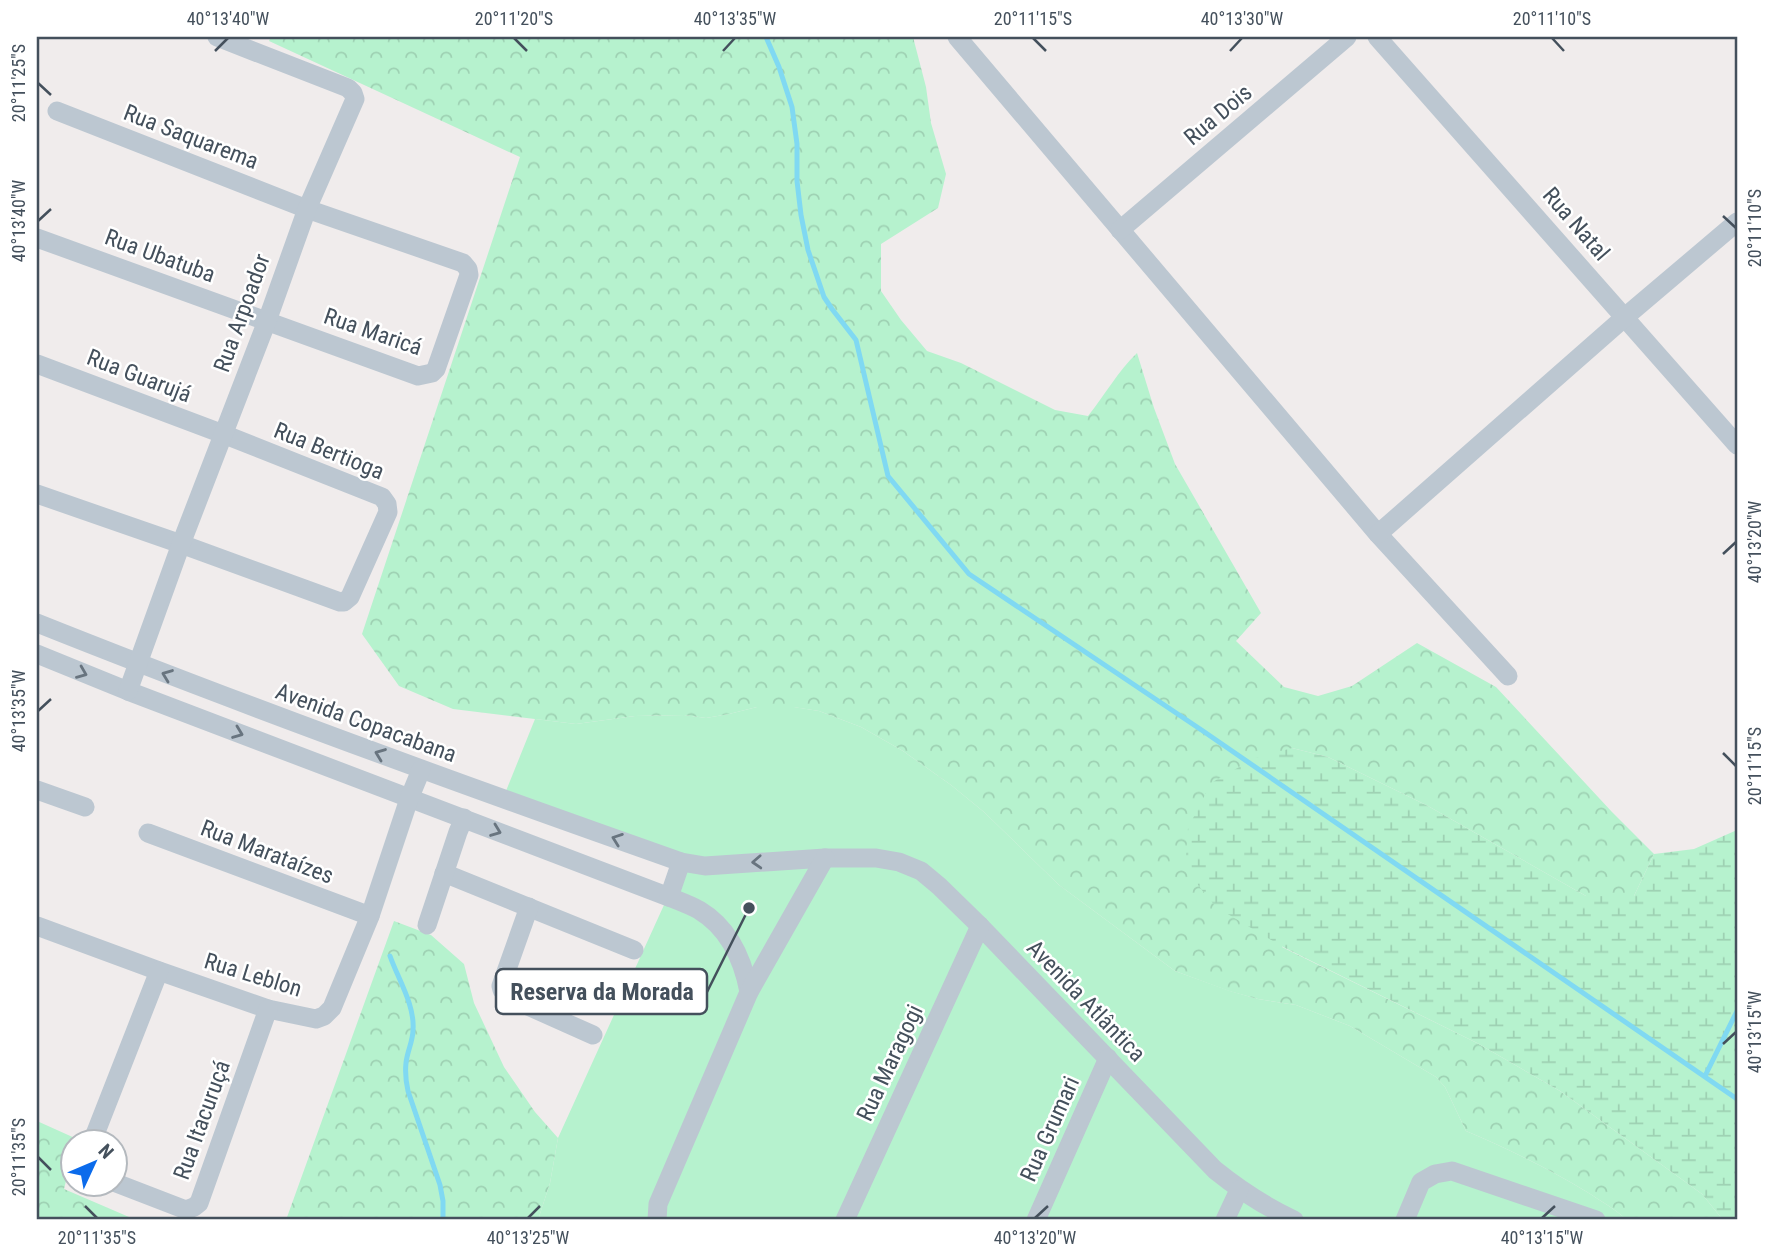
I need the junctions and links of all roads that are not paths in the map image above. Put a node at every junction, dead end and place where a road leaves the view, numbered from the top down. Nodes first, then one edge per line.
1 (217, 37) edge
2 (957, 37) edge
3 (1347, 37) edge
4 (1377, 37) edge
5 (57, 111) dead end
6 (307, 209) junction
7 (1737, 222) edge
8 (1120, 230) junction
9 (37, 238) edge
10 (1625, 317) junction
11 (267, 321) junction
12 (37, 364) edge
13 (223, 434) junction
14 (1737, 445) edge
15 (37, 494) edge
16 (1378, 534) junction
17 (181, 544) junction
18 (37, 623) edge
19 (37, 654) edge
20 (138, 664) junction
21 (1508, 676) dead end
22 (128, 691) junction
23 (421, 770) junction
24 (37, 789) edge
25 (409, 799) junction
26 (85, 807) dead end
27 (464, 818) junction
28 (148, 833) dead end
29 (825, 858) junction
30 (681, 862) junction
31 (444, 873) junction
32 (669, 897) junction
33 (529, 907) junction
34 (370, 916) junction
35 (427, 925) dead end
36 (37, 926) edge
37 (980, 926) junction
38 (635, 950) dead end
39 (159, 971) junction
40 (749, 992) junction
41 (268, 1009) junction
42 (593, 1035) dead end
43 (1108, 1058) junction
44 (97, 1128) edge
45 (130, 1188) edge
46 (1239, 1190) junction
47 (657, 1220) edge
48 (845, 1220) edge
49 (1036, 1220) edge
50 (1225, 1220) edge
51 (1294, 1220) edge
52 (1405, 1220) edge
53 (1596, 1220) edge

1 - 6 street, Rua Arpoador
2 - 8 street
3 - 8 street, Rua Dois
4 - 10 street, Rua Natal
5 - 6 street, Rua Saquarema
6 - 11 street, Rua Arpoador
6 - 11 street, Rua Maricá
7 - 10 street
8 - 16 street
9 - 11 street, Rua Ubatuba
10 - 14 street, Rua Natal
10 - 16 street
11 - 13 street, Rua Arpoador
12 - 13 street, Rua Guarujá
13 - 17 street, Rua Arpoador
13 - 17 street, Rua Bertioga
15 - 17 street
16 - 21 street
17 - 20 street, Rua Arpoador
18 - 20 street, Avenida Copacabana
19 -> 22 street
20 - 22 street, Rua Arpoador
23 -> 20 street, Avenida Copacabana
22 -> 25 street
23 - 25 street, Rua Leblon
30 -> 23 street, Avenida Copacabana
24 - 26 street
25 - 27 street
25 - 34 street, Rua Leblon
27 - 31 street
27 -> 32 street
28 - 34 street, Rua Marataízes
29 -> 30 street, Avenida Atlântica
29 - 37 street, Avenida Atlântica
29 - 40 street
30 - 32 street
31 - 33 street
31 - 35 street
32 - 40 street
33 - 38 street
33 - 42 street
34 - 41 street, Rua Leblon
36 - 39 street, Rua Leblon
37 - 43 street, Avenida Atlântica
37 - 48 street, Rua Maragogi
39 - 41 street, Rua Leblon
39 - 44 street
40 - 47 street
41 - 45 street, Rua Itacuruçá
43 - 46 street, Avenida Atlântica
43 - 49 street, Rua Grumari
46 - 50 street
46 - 51 street, Avenida Atlântica
52 - 53 street

